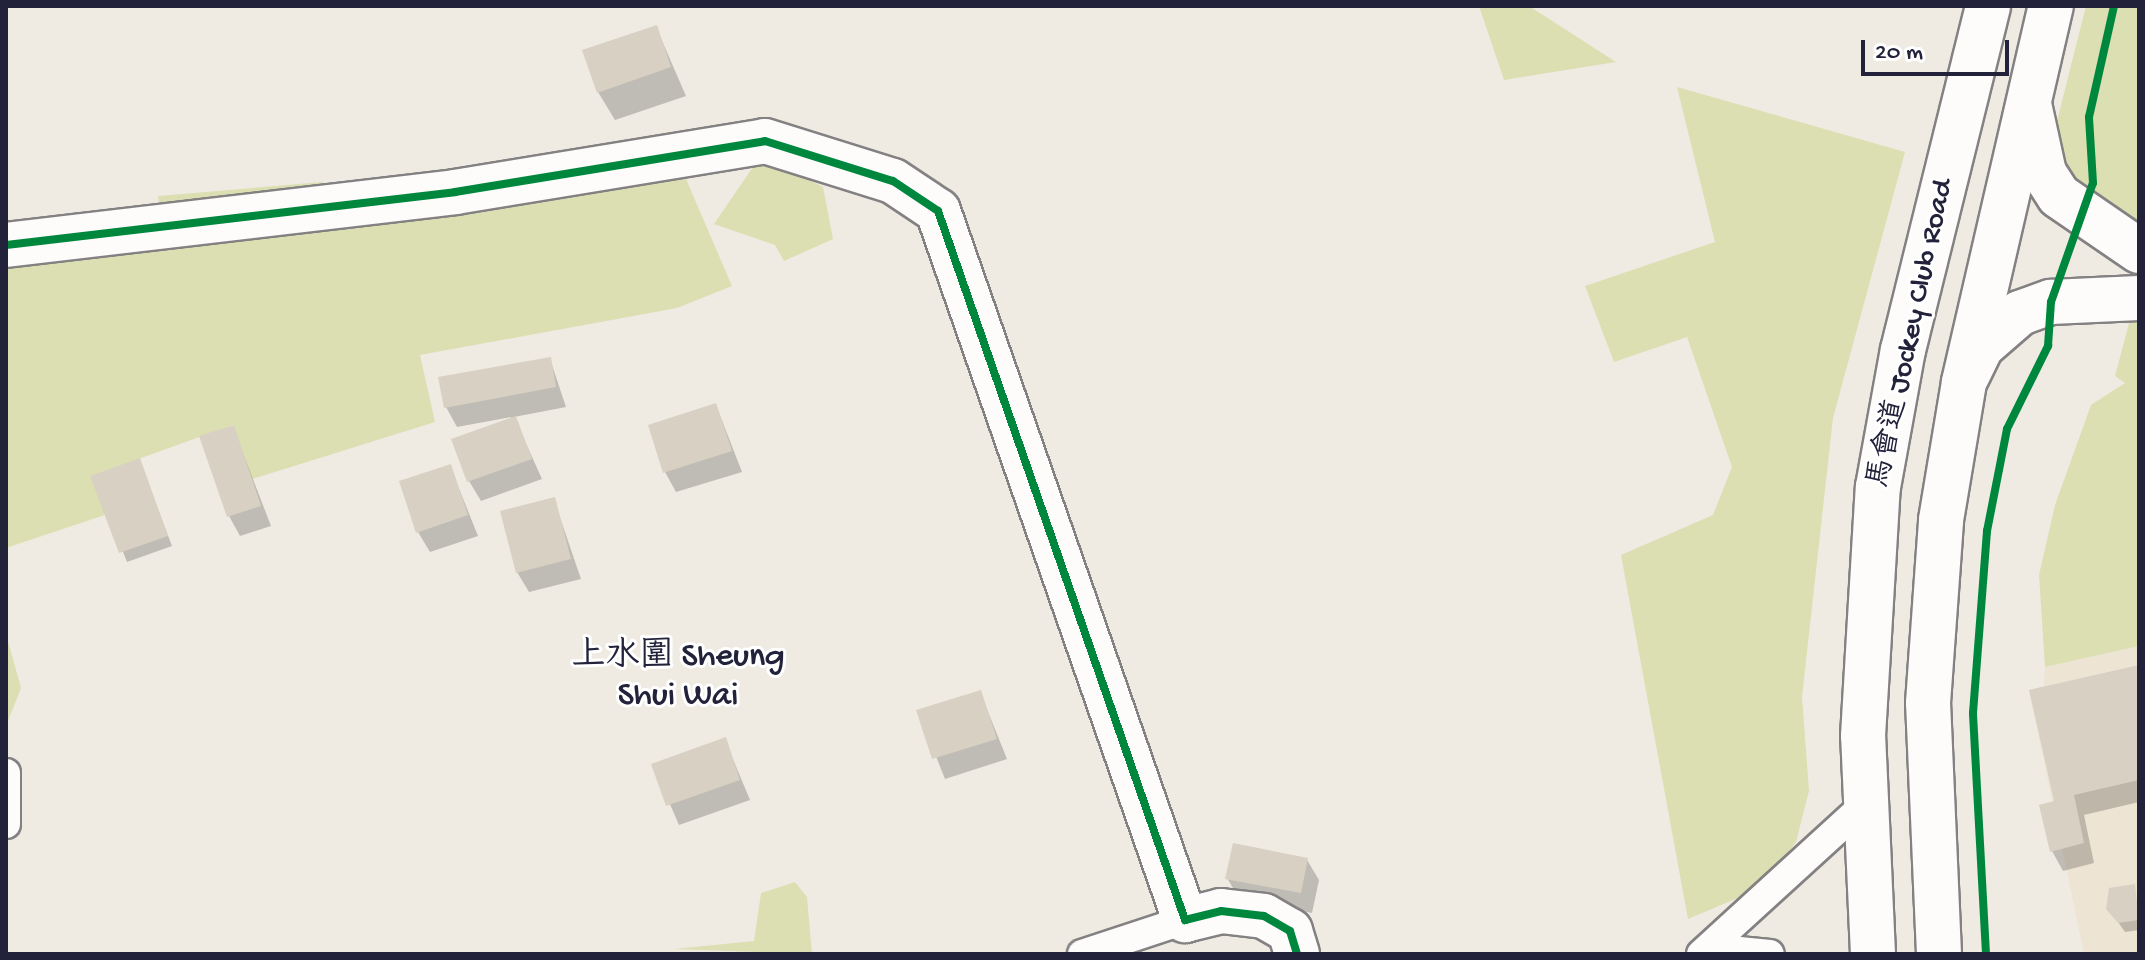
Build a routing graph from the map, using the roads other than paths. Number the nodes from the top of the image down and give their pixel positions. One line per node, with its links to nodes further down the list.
1 (1988, 6): 9 (street, 馬會道 Jockey Club Road)
2 (2051, 6): 3 (street, 馬會道 Jockey Club Road)
3 (2029, 104): 5 (street); 7 (street, 馬會道 Jockey Club Road)
4 (6, 245): 11 (street)
5 (2139, 251)
6 (2139, 298): 7 (street)
7 (1964, 382): 17 (street, 馬會道 Jockey Club Road)
8 (6, 773): 10 (lane)
9 (1863, 806): 12 (lane); 16 (street, 馬會道 Jockey Club Road)
10 (6, 824)
11 (1185, 920): 13 (lane); 14 (street)
12 (1705, 951): 15 (lane)
13 (1082, 954)
14 (1297, 954)
15 (1770, 954)
16 (1873, 954)
17 (1939, 954)

